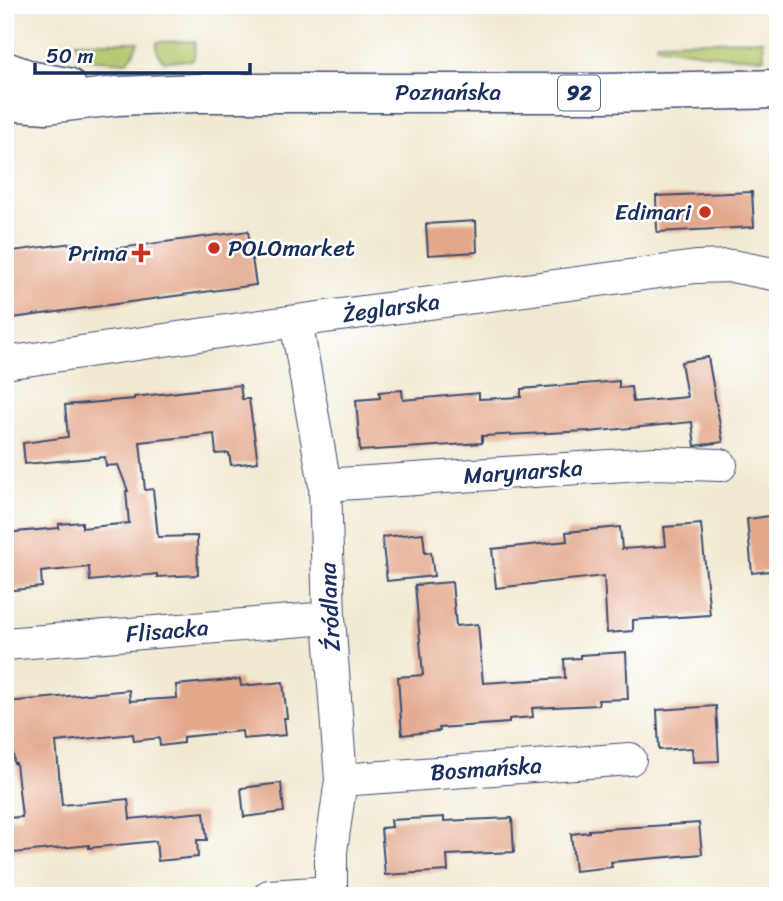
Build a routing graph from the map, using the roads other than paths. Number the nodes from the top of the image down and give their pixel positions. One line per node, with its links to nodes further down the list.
1 (5, 71): 3 (main road, Poznańska / 92)
2 (778, 89): 3 (main road, Poznańska / 92)
3 (117, 96): 4 (main road, Poznańska / 92); 5 (main road)
4 (5, 100)
5 (5, 119)
6 (778, 275): 7 (street, Żeglarska)
7 (296, 321): 8 (street, Żeglarska); 10 (street, Źródlana)
8 (5, 363)
9 (721, 465): 10 (street, Marynarska)
10 (326, 485): 11 (street, Źródlana)
11 (329, 618): 12 (street, Flisacka); 14 (street, Źródlana)
12 (5, 645)
13 (630, 759): 14 (street, Bosmańska)
14 (341, 780): 15 (street, Źródlana)
15 (330, 894): 16 (street)
16 (269, 896)

